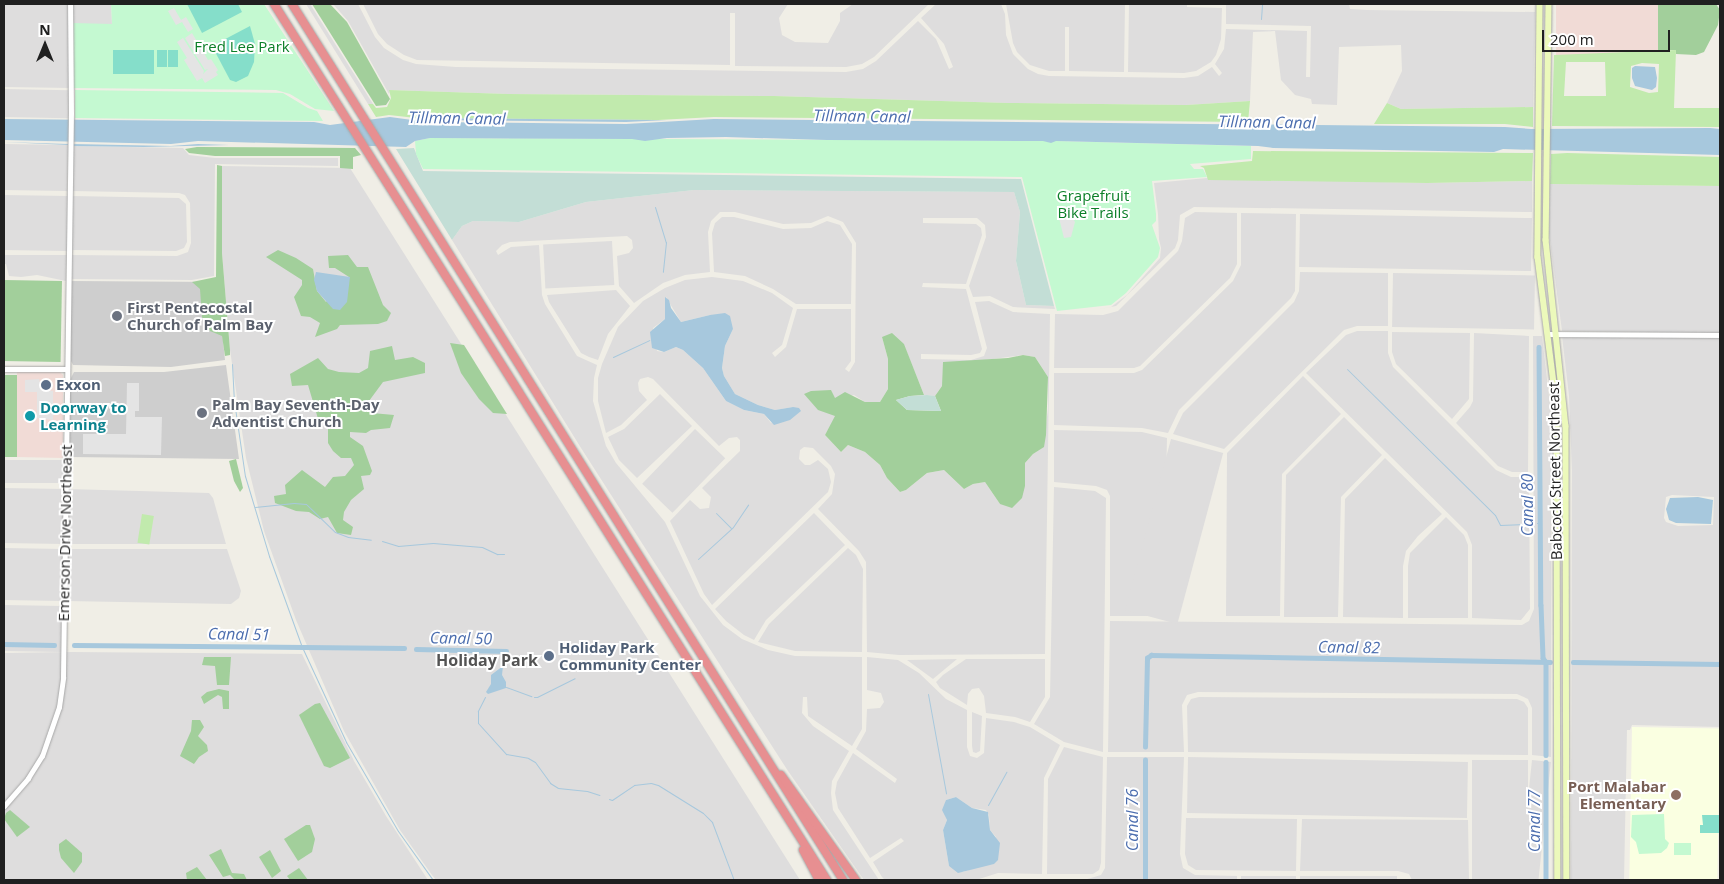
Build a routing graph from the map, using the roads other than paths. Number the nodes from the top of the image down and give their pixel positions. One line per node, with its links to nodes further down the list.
1 (70, 4): 12 (street, Emerson Drive Northeast)
2 (274, 4): 15 (highway)
3 (292, 4): 13 (highway)
4 (1540, 4): 6 (main road, Babcock Street Northeast)
5 (1549, 4): 7 (main road, Babcock Street Northeast)
6 (1538, 95): 7 (main road); 8 (main road, Babcock Street Northeast)
7 (1548, 96): 9 (main road, Babcock Street Northeast)
8 (1548, 334): 9 (street); 20 (main road, Babcock Street Northeast)
9 (1556, 334): 10 (street); 21 (main road, Babcock Street Northeast)
10 (1720, 336)
11 (4, 369): 12 (street)
12 (68, 370): 14 (street, Emerson Drive Northeast)
13 (768, 760): 18 (highway); 19 (highway)
14 (4, 806)
15 (795, 832): 16 (highway); 17 (highway)
16 (819, 880)
17 (827, 880)
18 (843, 880)
19 (856, 880)
20 (1558, 880)
21 (1567, 880)

